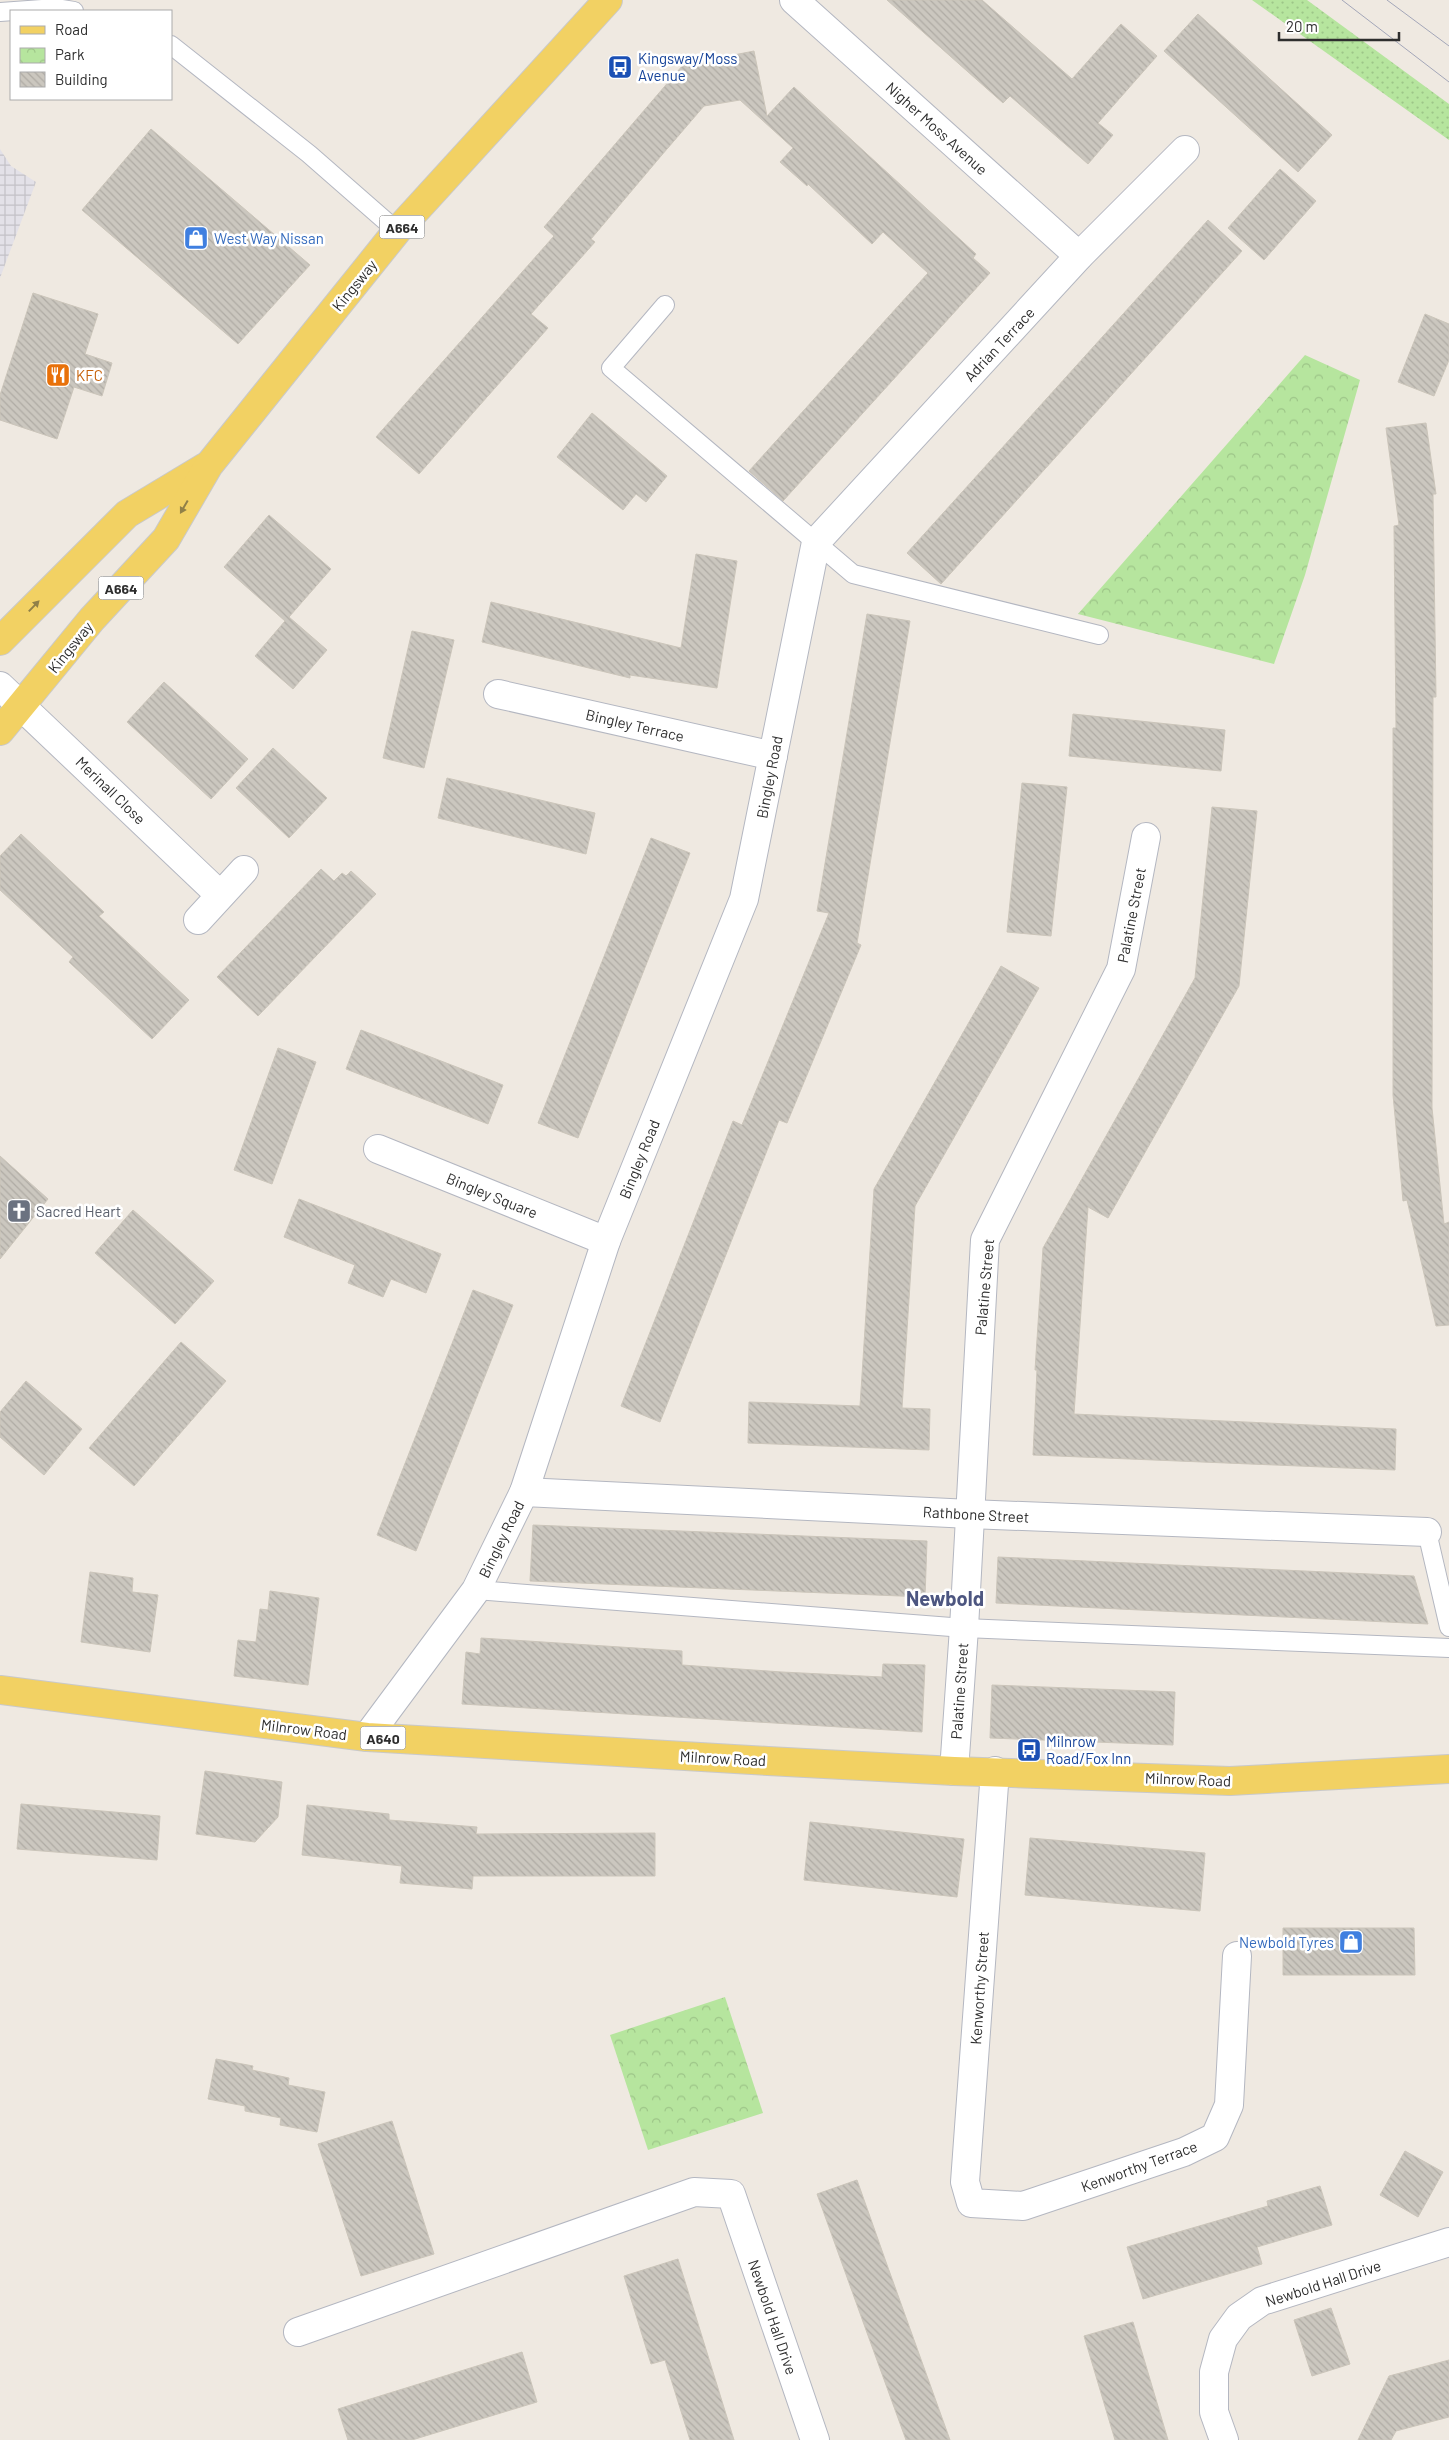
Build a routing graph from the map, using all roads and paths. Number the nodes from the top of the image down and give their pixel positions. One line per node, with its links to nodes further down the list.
1 (608, 0): 7 (main road, Kingsway / A664)
2 (794, 0): 8 (street, Nigher Moss Avenue)
3 (28, 10): 4 (lane)
4 (68, 10)
5 (172, 46): 7 (lane)
6 (1185, 150): 8 (street, Adrian Terrace)
7 (397, 231): 10 (main road, Kingsway / A664)
8 (1079, 256): 11 (street, Adrian Terrace)
9 (665, 305): 11 (lane)
10 (209, 465): 13 (main road, Kingsway / A664, one-way to 10); 16 (main road, Kingsway / A664, one-way to 16)
11 (816, 542): 12 (lane); 18 (street, Bingley Road)
12 (1098, 636)
13 (0, 641)
14 (0, 686): 16 (street, Merinall Close)
15 (498, 694): 18 (street, Bingley Terrace)
16 (22, 705): 17 (main road, Kingsway / A664); 21 (street, Merinall Close)
17 (0, 731)
18 (773, 756): 24 (street, Bingley Road)
19 (1146, 837): 26 (street, Palatine Street)
20 (244, 870): 21 (street)
21 (220, 895): 22 (street)
22 (198, 920)
23 (378, 1149): 24 (street, Bingley Square)
24 (606, 1241): 25 (street, Bingley Road)
25 (524, 1492): 26 (street, Rathbone Street); 28 (street, Bingley Road)
26 (970, 1514): 27 (street, Rathbone Street); 30 (street, Palatine Street)
27 (1427, 1532): 29 (lane)
28 (476, 1590): 30 (lane); 33 (street, Bingley Road)
29 (1449, 1627)
30 (964, 1628): 31 (lane); 35 (street, Palatine Street)
31 (1449, 1648)
32 (0, 1690): 33 (main road, Milnrow Road / A640)
33 (367, 1738): 35 (main road, Milnrow Road / A640)
34 (1449, 1769): 36 (main road, Milnrow Road / A640)
35 (954, 1771): 36 (main road, Milnrow Road / A640)
36 (995, 1771): 38 (street, Kenworthy Street)
37 (1237, 1956): 38 (street, Kenworthy Terrace)
38 (971, 2204)
39 (1449, 2242): 42 (street, Newbold Hall Drive)
40 (298, 2332): 41 (street, Newbold Hall Drive)
41 (815, 2440)
42 (1224, 2440)

